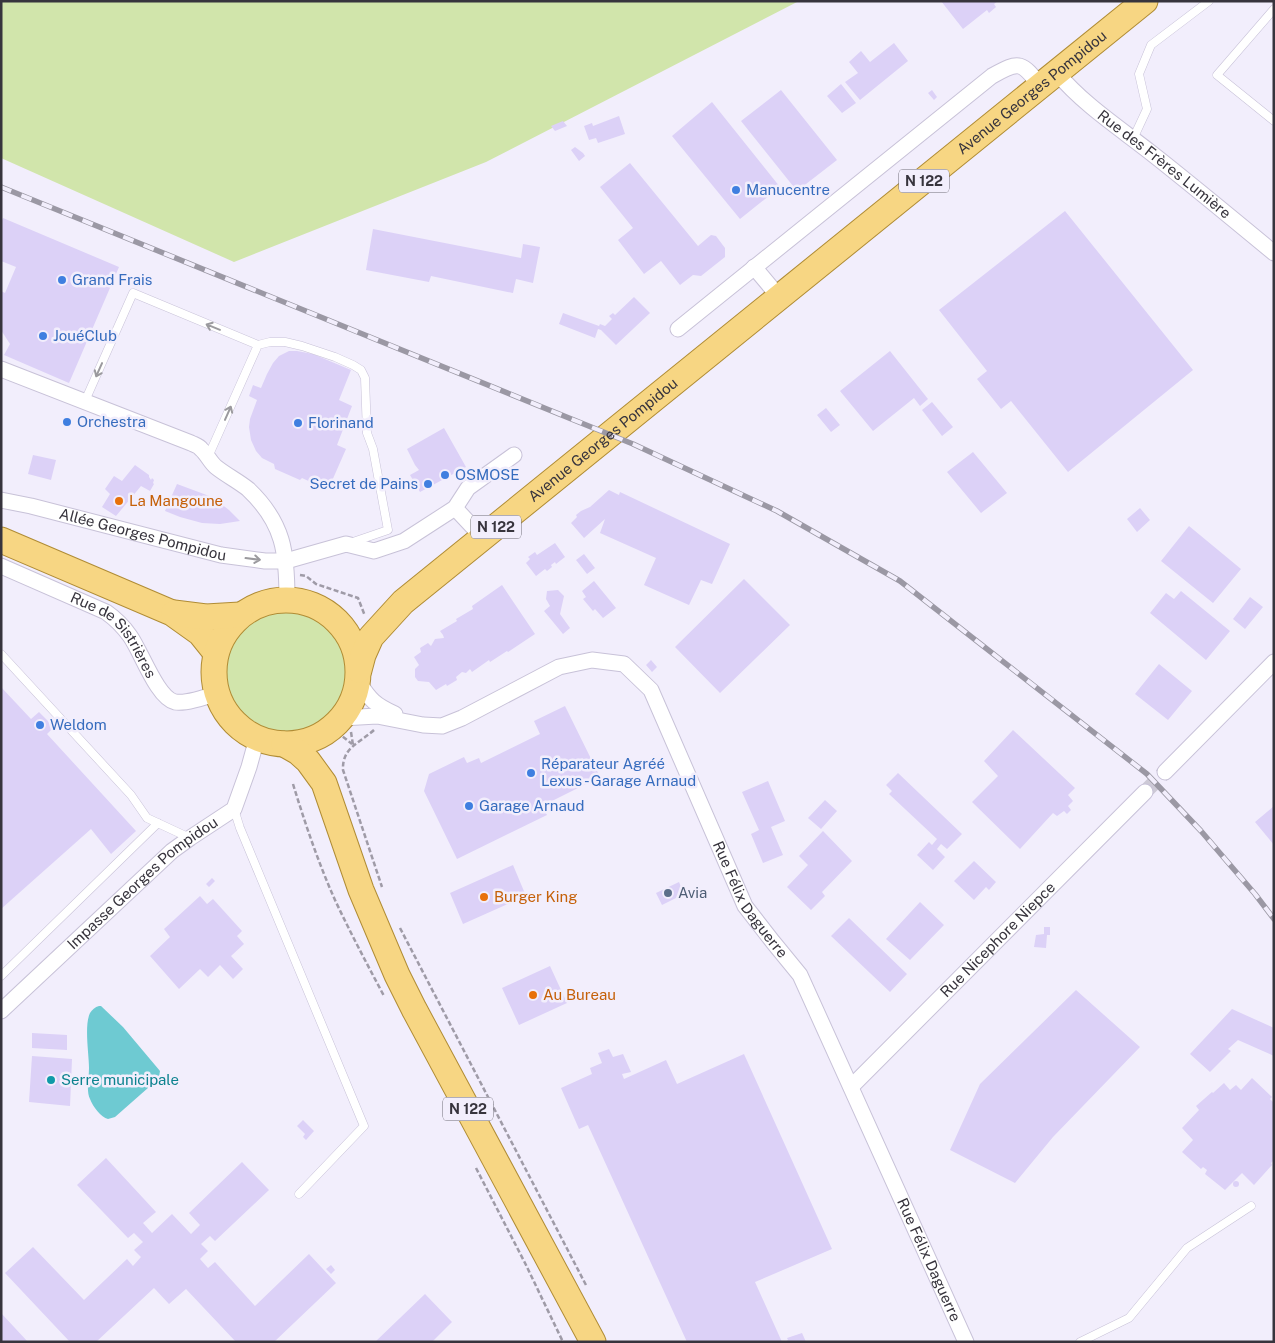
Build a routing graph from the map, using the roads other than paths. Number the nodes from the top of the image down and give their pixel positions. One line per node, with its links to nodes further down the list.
1 (1145, 1): 4 (main road, Avenue Georges Pompidou / N 122)
2 (1208, 1): 6 (lane)
3 (1274, 9): 5 (lane)
4 (1049, 80): 6 (street, Rue des Frères Lumière); 8 (street, Rue des Frères Lumière); 9 (main road, Avenue Georges Pompidou / N 122)
5 (1274, 121)
6 (1133, 139): 7 (street, Rue des Frères Lumière)
7 (1274, 253)
8 (754, 268): 9 (street); 10 (street)
9 (780, 298): 18 (main road, Avenue Georges Pompidou / N 122)
10 (678, 328)
11 (258, 345): 13 (lane, one-way to 13); 15 (lane, one-way to 11); 20 (lane)
12 (1, 369): 13 (street)
13 (85, 402): 15 (street)
14 (514, 455): 17 (street)
15 (208, 458): 22 (street)
16 (1, 500): 22 (street, Allée Georges Pompidou, one-way to 22)
17 (455, 508): 18 (street); 20 (street)
18 (483, 538): 24 (main road, Avenue Georges Pompidou / N 122)
19 (1, 540): 25 (main road)
20 (346, 544): 22 (street, Allée Georges Pompidou)
21 (1, 566): 32 (street, Rue de Sistrières)
22 (286, 566): 23 (street)
23 (287, 599): 26 (main road); 27 (main road)
24 (403, 602): 27 (main road, Avenue Georges Pompidou); 31 (main road, Avenue Georges Pompidou / N 122)
25 (172, 612): 26 (main road); 28 (main road)
26 (240, 615): 28 (main road)
27 (338, 620): 31 (main road)
28 (216, 653): 32 (main road)
29 (1, 654): 41 (lane)
30 (1274, 662): 37 (street)
31 (359, 676): 33 (main road); 34 (street, Rue Félix Daguerre)
32 (217, 694): 35 (main road)
33 (337, 723): 34 (street, Rue Félix Daguerre); 36 (main road); 38 (main road, N 122)
34 (414, 723): 45 (street, Rue Félix Daguerre)
35 (257, 738): 36 (main road); 40 (street, Impasse Georges Pompidou)
36 (284, 744): 38 (main road, N 122)
37 (1166, 772)
38 (324, 783): 48 (main road, N 122)
39 (1145, 792): 45 (street, Rue Nicephore Niepce)
40 (234, 809): 42 (street, Impasse Georges Pompidou); 46 (lane)
41 (158, 823): 42 (lane); 43 (lane)
42 (190, 838): 44 (street, Impasse Georges Pompidou)
43 (1, 976)
44 (1, 1011)
45 (851, 1087): 49 (street, Rue Félix Daguerre)
46 (299, 1194)
47 (1251, 1206): 50 (lane)
48 (593, 1342)
49 (966, 1342)
50 (1080, 1342)

